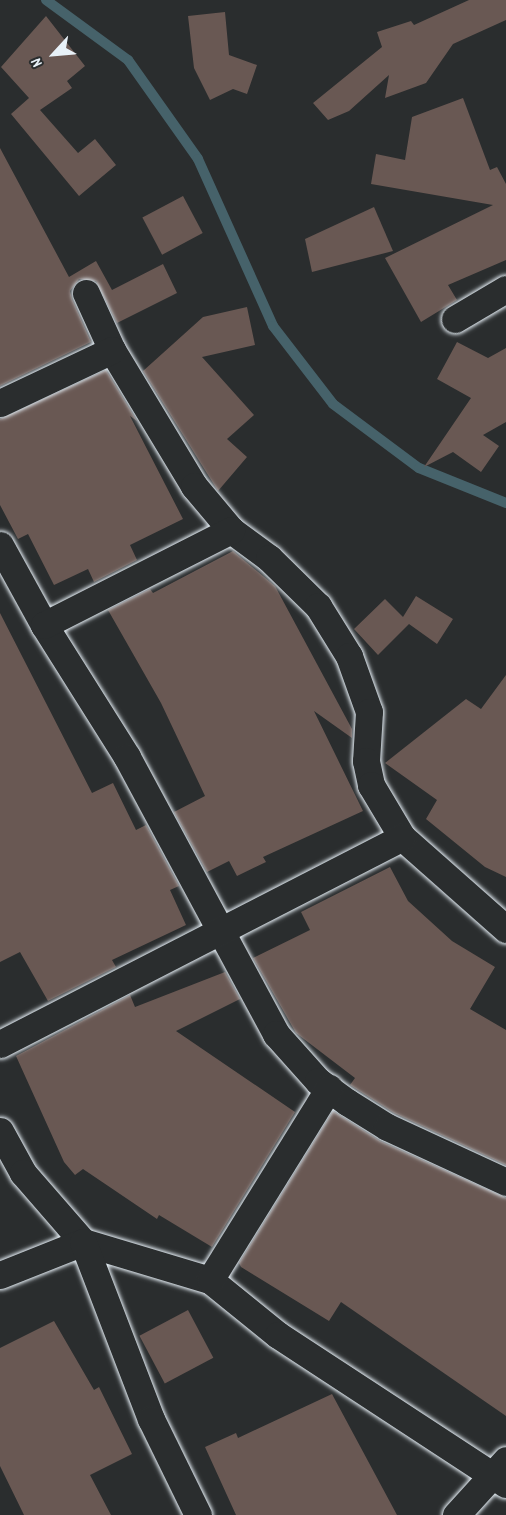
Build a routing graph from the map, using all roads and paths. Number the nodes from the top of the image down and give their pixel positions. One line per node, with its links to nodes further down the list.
1 (506, 289): 3 (street)
2 (86, 293): 4 (street)
3 (455, 318)
4 (112, 350): 5 (street); 6 (street)
5 (0, 403)
6 (231, 530): 8 (street); 9 (street)
7 (0, 544): 8 (street)
8 (44, 625): 11 (street)
9 (402, 837): 10 (street); 11 (street)
10 (506, 929)
11 (223, 932): 12 (street); 13 (street)
12 (0, 1044)
13 (329, 1088): 15 (street); 18 (street)
14 (0, 1131): 16 (street)
15 (506, 1182)
16 (83, 1242): 17 (street); 18 (street); 20 (street)
17 (0, 1275)
18 (210, 1281): 19 (street)
19 (502, 1474): 21 (street)
20 (198, 1515)
21 (456, 1515)

